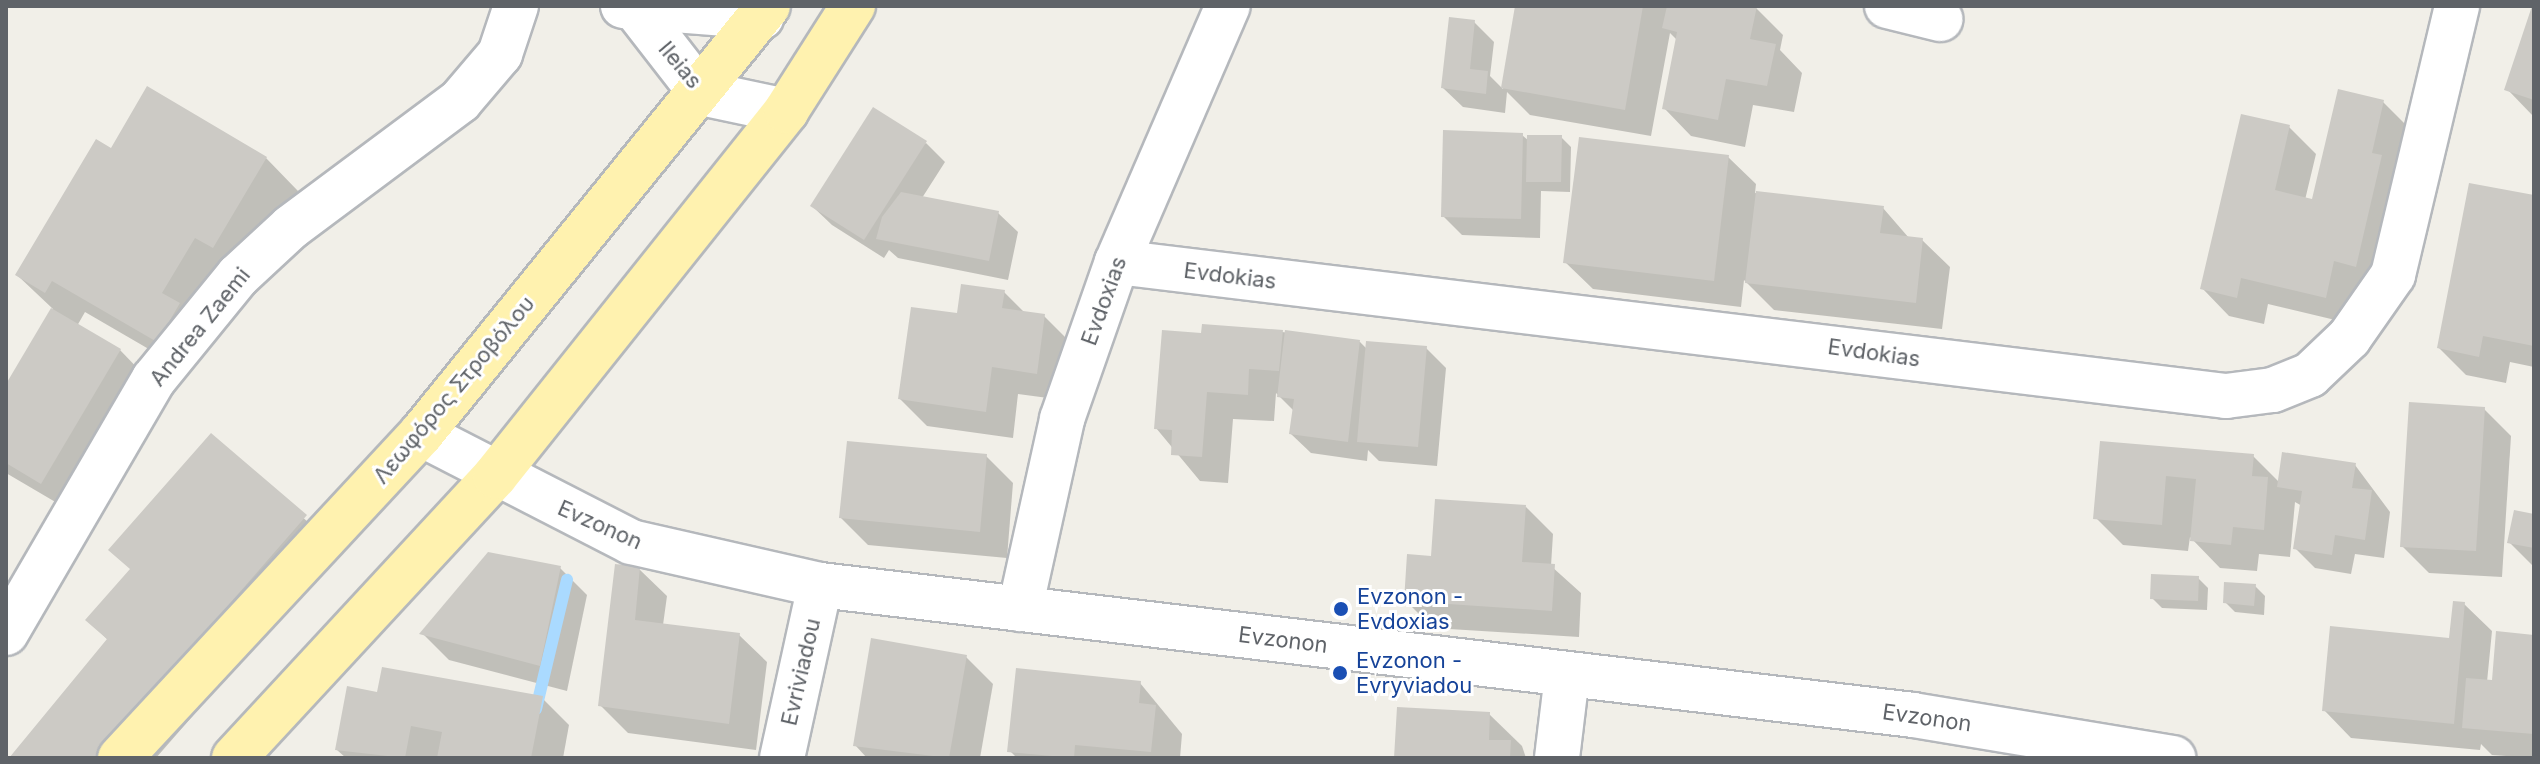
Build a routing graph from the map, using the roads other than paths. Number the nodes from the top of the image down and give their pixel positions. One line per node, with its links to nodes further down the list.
1 (516, 6): 16 (street, Andrea Zaemi)
2 (853, 6): 10 (main road)
3 (1228, 6): 11 (street, Evdoxias)
4 (1887, 6): 8 (street)
5 (2457, 6): 11 (street, Evdokias)
6 (629, 7): 7 (street, Ileias); 9 (street, Ileias)
7 (765, 11): 9 (main road, Λεωφόρος Στροβόλου)
8 (1940, 19)
9 (701, 93): 10 (street, Ileias); 12 (main road, Λεωφόρος Στροβόλου)
10 (786, 111): 13 (main road)
11 (1117, 262): 15 (street, Evdoxias)
12 (421, 434): 13 (street, Evzonon); 19 (main road, Λεωφόρος Στροβόλου)
13 (495, 476): 14 (street, Evzonon); 20 (main road)
14 (820, 585): 15 (street, Evzonon); 21 (street, Evriviadou)
15 (1020, 609): 17 (street, Evzonon)
16 (6, 630)
17 (1567, 675): 18 (street, Evzonon); 22 (street)
18 (2153, 756)
19 (120, 758)
20 (234, 758)
21 (782, 758)
22 (1557, 758)

